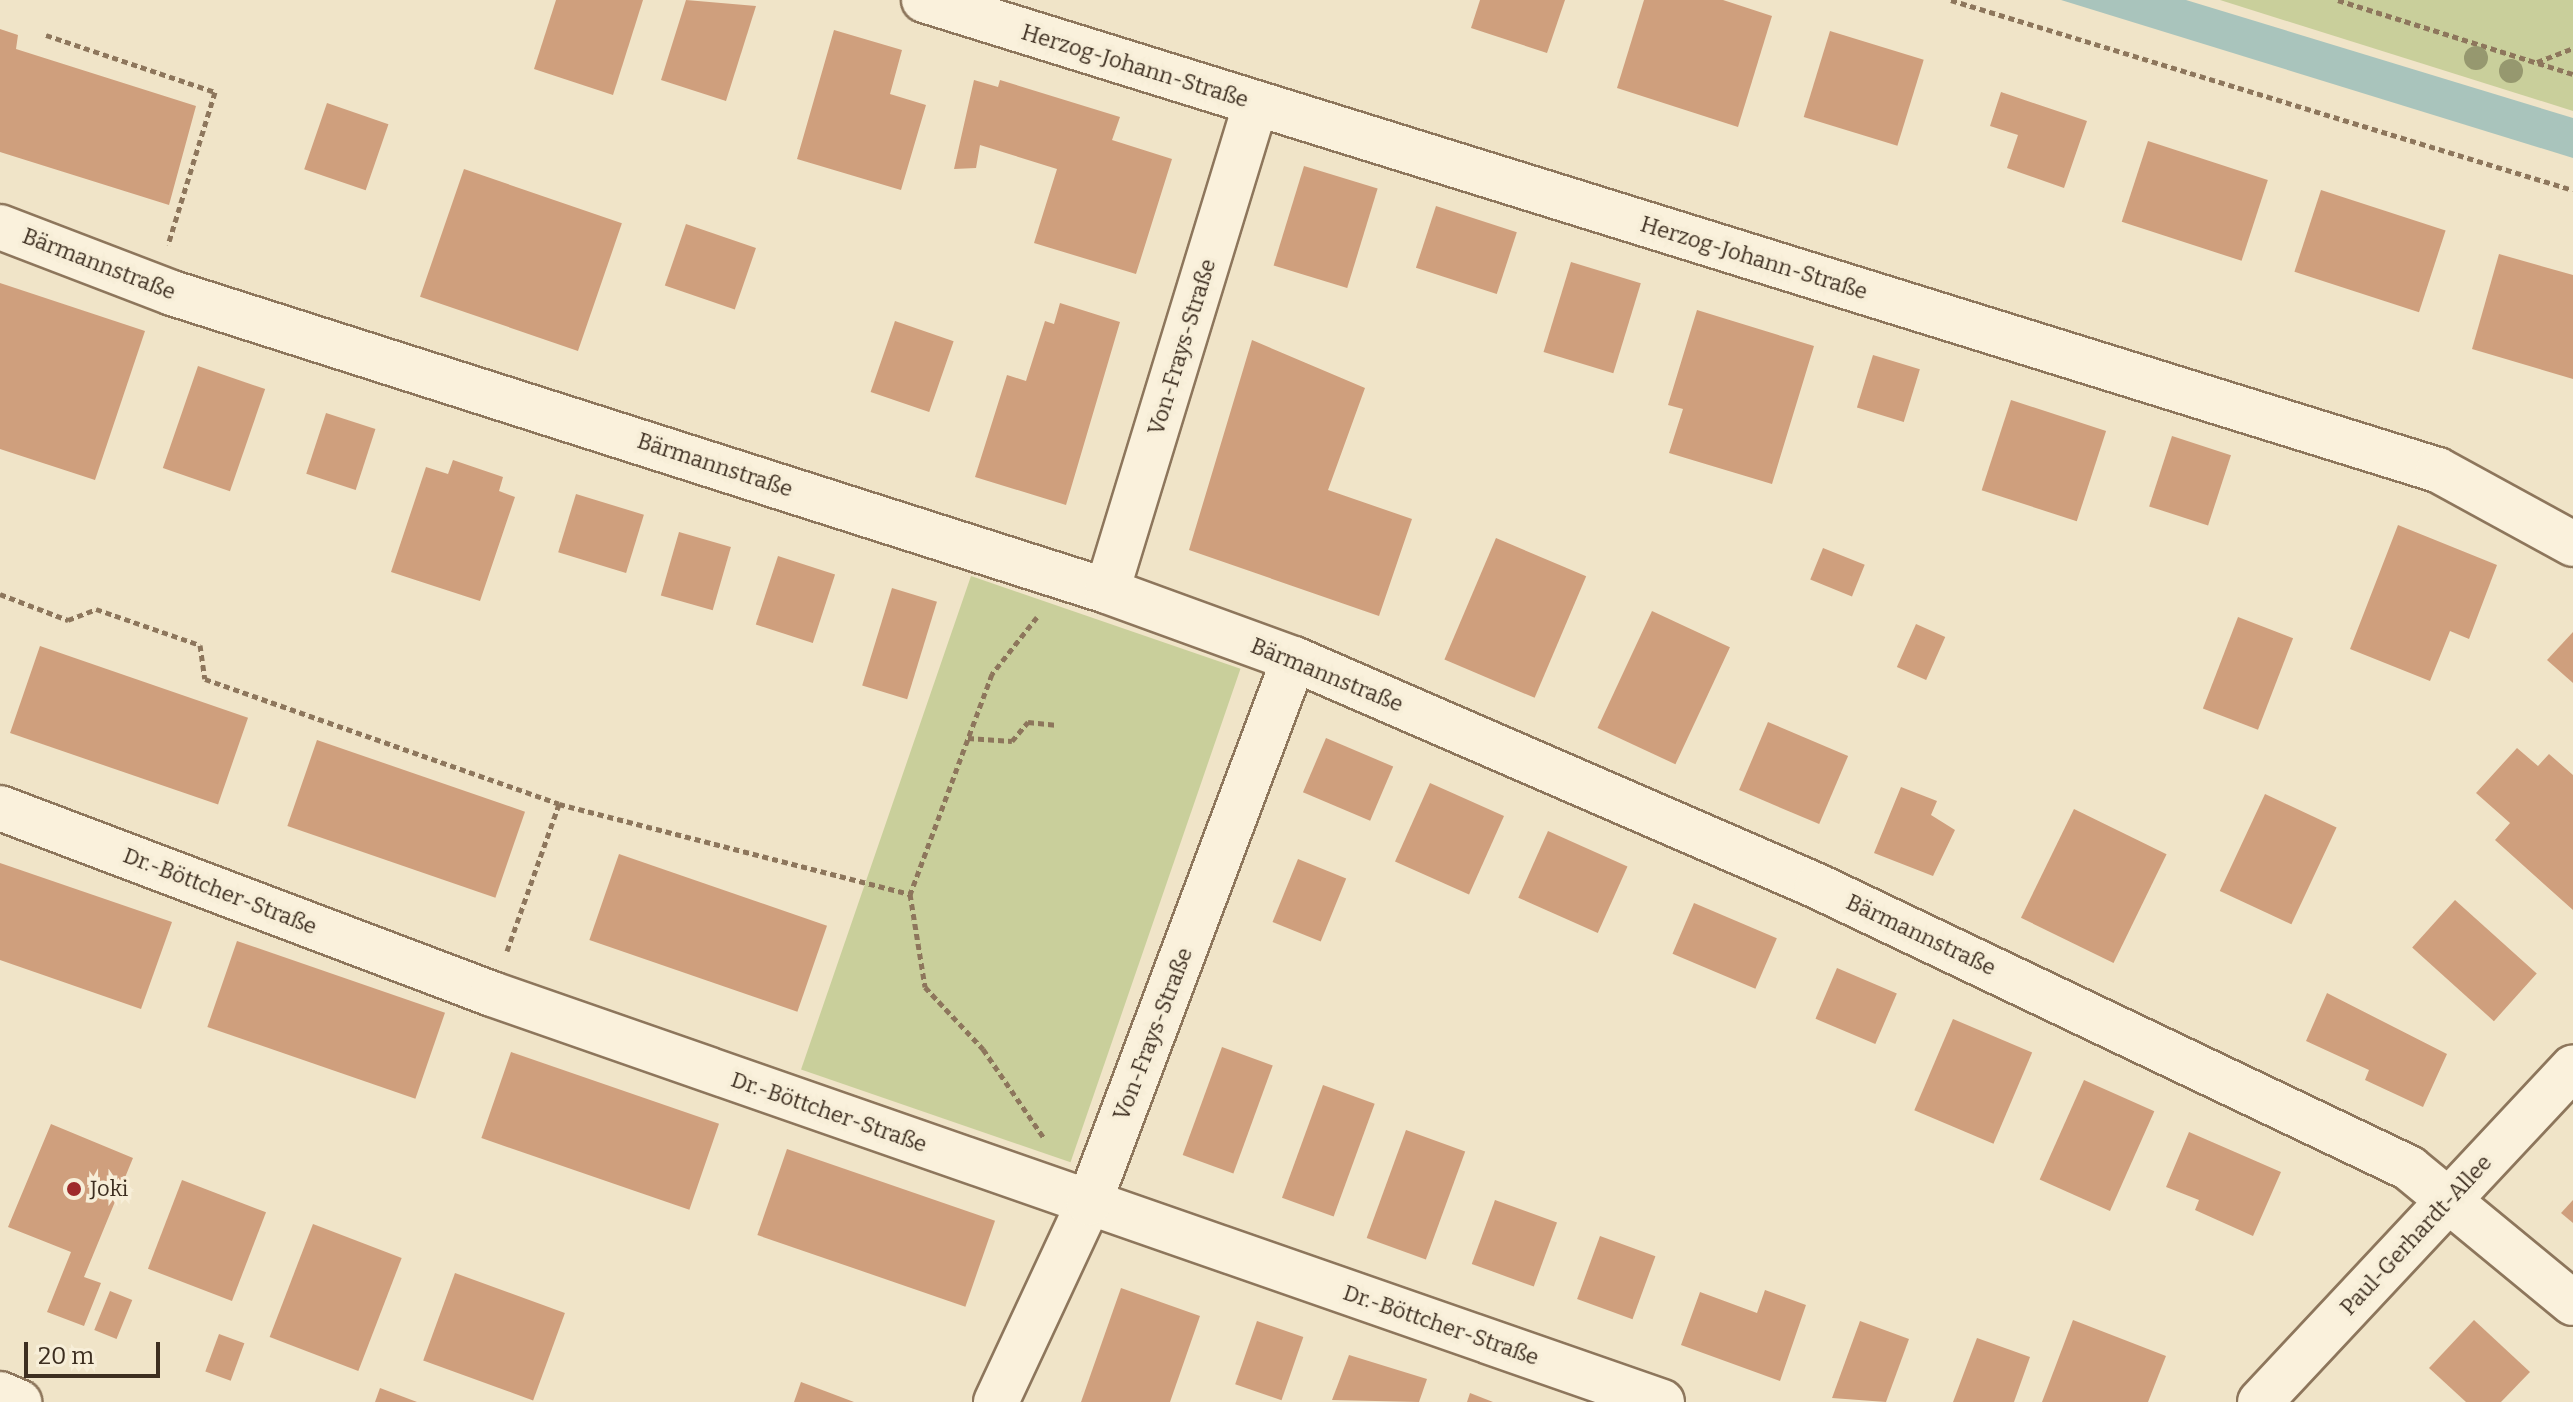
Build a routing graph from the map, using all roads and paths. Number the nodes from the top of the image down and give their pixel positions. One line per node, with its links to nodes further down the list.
1 (924, 0): 8 (street, Herzog-Johann-Straße)
2 (1951, 0): 9 (path)
3 (2338, 0): 6 (path)
4 (46, 35): 11 (path)
5 (2573, 48): 6 (path)
6 (2536, 62): 7 (path)
7 (2573, 74)
8 (1256, 103): 12 (street, Herzog-Johann-Straße); 14 (street, Von-Frays-Straße)
9 (2573, 190)
10 (0, 227): 11 (street, Bärmannstraße)
11 (155, 286): 13 (street, Bärmannstraße)
12 (2573, 544)
13 (1067, 578): 14 (street, Bärmannstraße); 18 (path)
14 (1107, 591): 16 (street, Bärmannstraße)
15 (0, 594): 19 (path)
16 (1294, 659): 24 (street, Bärmannstraße); 25 (street, Von-Frays-Straße)
17 (1055, 725): 18 (path)
18 (968, 738): 21 (path)
19 (559, 804): 21 (path); 22 (path)
20 (0, 808): 22 (street, Dr.-Böttcher-Straße)
21 (910, 894): 25 (path)
22 (492, 994): 25 (street, Dr.-Böttcher-Straße)
23 (2573, 1068): 24 (street, Paul-Gerhardt-Allee)
24 (2446, 1200): 26 (street, Bärmannstraße); 31 (street, Paul-Gerhardt-Allee)
25 (1089, 1203): 29 (street, Von-Frays-Straße); 30 (street, Dr.-Böttcher-Straße)
26 (2573, 1303)
27 (0, 1394): 28 (street)
28 (19, 1402)
29 (996, 1402)
30 (1662, 1402)
31 (2260, 1402)

